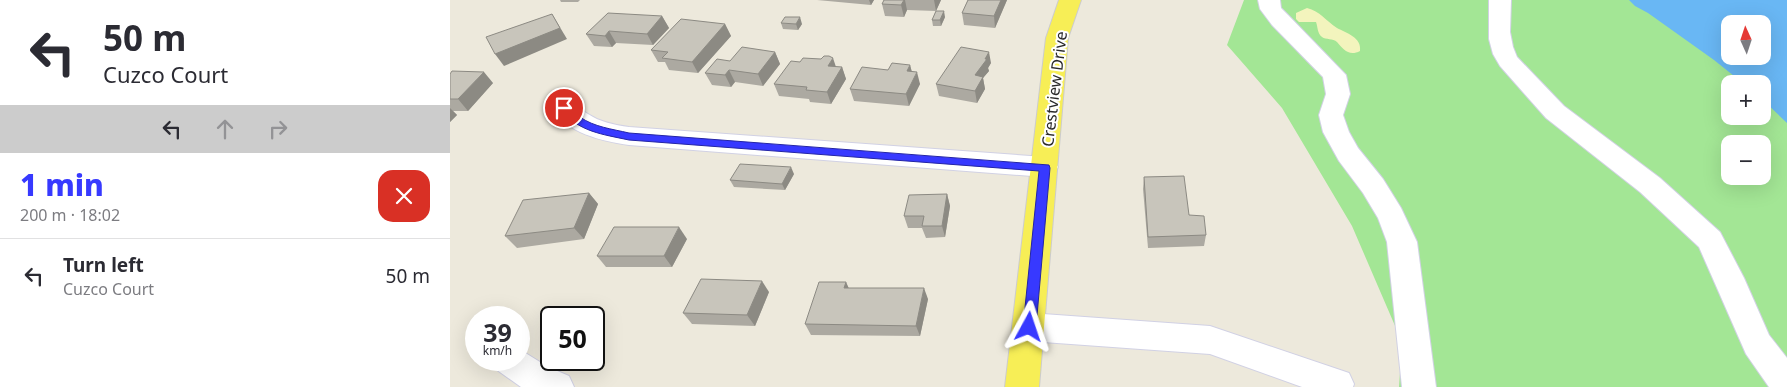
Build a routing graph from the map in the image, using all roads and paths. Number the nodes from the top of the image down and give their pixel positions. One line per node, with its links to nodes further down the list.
1 (1070, 0): 5 (main road, Crestview Drive)
2 (1270, 0): 12 (street)
3 (1500, 0): 8 (street)
4 (564, 108): 5 (street)
5 (1045, 168): 6 (main road, Crestview Drive)
6 (1029, 327): 10 (main road, Crestview Drive); 11 (street)
7 (526, 371): 9 (street)
8 (1787, 384)
9 (557, 387)
10 (1022, 387)
11 (1336, 387)
12 (1419, 387)

